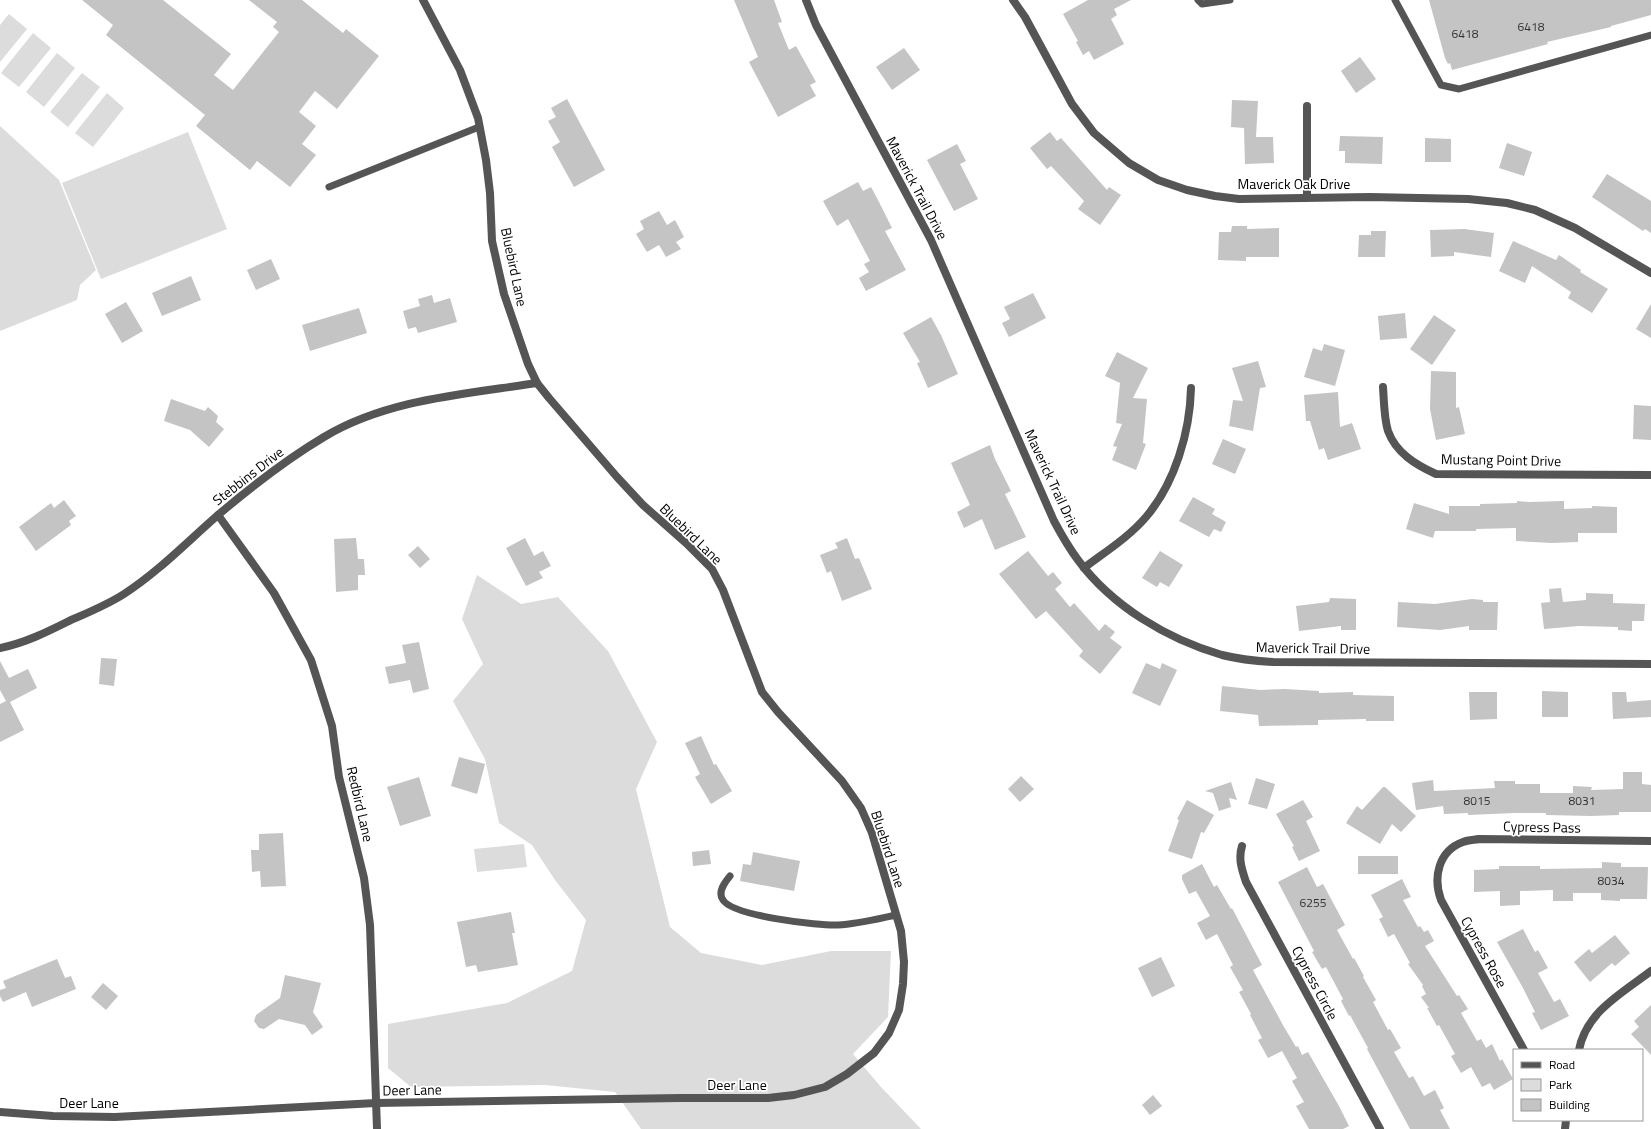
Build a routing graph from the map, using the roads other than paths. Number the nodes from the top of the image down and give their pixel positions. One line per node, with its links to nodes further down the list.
1 (423, 0): 9 (street, Bluebird Lane)
2 (806, 0): 18 (street, Maverick Trail Drive)
3 (1013, 0): 11 (street, Maverick Oak Drive)
4 (1198, 0): 5 (lane)
5 (1230, 0)
6 (1395, 0): 7 (lane)
7 (1651, 35)
8 (1307, 106): 11 (street)
9 (479, 127): 10 (lane); 13 (street, Bluebird Lane)
10 (329, 187)
11 (1307, 197): 12 (street, Maverick Oak Drive)
12 (1651, 273)
13 (537, 383): 17 (street, Stebbins Drive); 25 (street, Bluebird Lane)
14 (1383, 387): 16 (street, Mustang Point Drive)
15 (1191, 388): 18 (street)
16 (1651, 475)
17 (218, 515): 19 (street, Stebbins Drive); 30 (street, Redbird Lane)
18 (1084, 568): 20 (street, Maverick Trail Drive)
19 (0, 648)
20 (1651, 664)
21 (1651, 841): 23 (street, Cypress Pass)
22 (1242, 846): 33 (street, Cypress Circle)
23 (1441, 862): 27 (street, Cypress Rose)
24 (730, 876): 25 (lane)
25 (896, 915): 29 (street, Bluebird Lane)
26 (1651, 971): 28 (street)
27 (1523, 1049)
28 (1579, 1049)
29 (825, 1087): 30 (street, Deer Lane)
30 (376, 1103): 31 (street, Deer Lane); 32 (street, Redbird Lane)
31 (0, 1112)
32 (377, 1129)
33 (1380, 1129)

